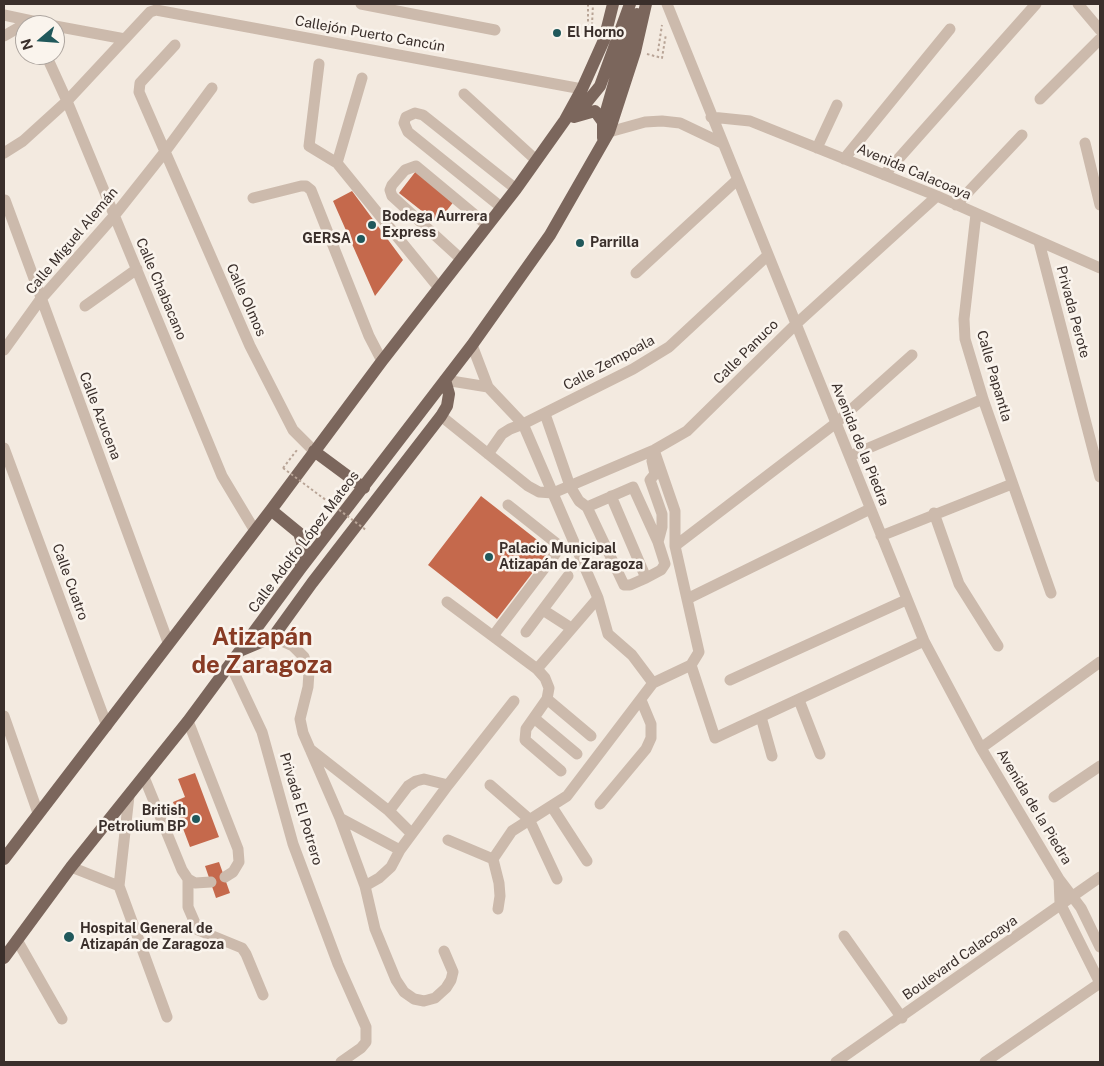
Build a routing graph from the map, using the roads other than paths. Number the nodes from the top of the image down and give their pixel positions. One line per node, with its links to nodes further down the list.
1 (363, 4): 11 (street)
2 (613, 4): 20 (main road)
3 (630, 4): 26 (main road)
4 (641, 4): 27 (main road)
5 (646, 4): 27 (main road)
6 (667, 4): 25 (street, Avenida de la Piedra)
7 (1036, 4): 37 (street)
8 (1078, 4): 12 (street)
9 (65, 28): 14 (street)
10 (950, 29): 34 (street)
11 (494, 30)
12 (1100, 30)
13 (1100, 38): 22 (street)
14 (125, 39): 20 (street, Callejón Puerto Cancún); 23 (street)
15 (175, 45): 33 (street, Calle Olmos)
16 (319, 64): 36 (street)
17 (51, 65): 23 (street, Calle Chabacano)
18 (362, 78): 36 (street)
19 (212, 88): 33 (street, Calle Miguel Alemán)
20 (582, 88): 26 (main road)
21 (464, 94): 35 (street)
22 (1040, 99)
23 (67, 101): 32 (street); 47 (street, Calle Chabacano)
24 (837, 105): 31 (street)
25 (711, 117): 29 (street, Avenida de la Piedra); 31 (street, Avenida Calacoaya)
26 (565, 120): 27 (main road); 35 (main road)
27 (606, 127): 29 (street); 59 (main road, Calle Adolfo López Mateos)
28 (1022, 135): 43 (street)
29 (722, 143): 38 (street, Avenida de la Piedra)
30 (1085, 143): 44 (street)
31 (817, 148): 34 (street, Avenida Calacoaya)
32 (4, 153)
33 (164, 153): 47 (street, Calle Miguel Alemán); 71 (street, Calle Olmos)
34 (844, 159): 37 (street, Avenida Calacoaya)
35 (536, 160): 39 (main road)
36 (337, 163): 55 (street)
37 (884, 175): 40 (street, Avenida Calacoaya)
38 (737, 180): 50 (street, Avenida de la Piedra); 54 (street)
39 (516, 189): 45 (main road); 45 (street)
40 (937, 196): 43 (street, Avenida Calacoaya); 58 (street, Calle Panuco)
41 (254, 198): 62 (street)
42 (5, 200): 56 (street, Calle Azucena)
43 (956, 205): 46 (street, Avenida Calacoaya)
44 (1100, 205)
45 (501, 207): 48 (main road)
46 (976, 214): 49 (street, Avenida Calacoaya); 65 (street, Calle Papantla)
47 (114, 216): 53 (street, Calle Chabacano); 56 (street, Calle Miguel Alemán)
48 (487, 225): 51 (main road); 51 (street)
49 (1039, 242): 52 (street, Avenida Calacoaya); 75 (street, Privada Perote)
50 (768, 256): 58 (street, Avenida de la Piedra); 66 (street, Calle Zempoala)
51 (461, 259): 55 (main road)
52 (1100, 268)
53 (137, 269): 57 (street); 88 (street, Calle Chabacano)
54 (636, 274)
55 (439, 288): 62 (main road)
56 (40, 300): 60 (street, Calle Miguel Alemán); 108 (street, Calle Azucena)
57 (85, 306)
58 (796, 324): 68 (street, Avenida de la Piedra); 72 (street, Calle Panuco)
59 (472, 345): 63 (main road, Calle Adolfo López Mateos); 64 (street)
60 (4, 350)
61 (912, 355): 68 (street)
62 (382, 361): 71 (main road)
63 (445, 380): 64 (street); 67 (main road); 80 (main road, Calle Adolfo López Mateos)
64 (488, 387): 69 (street)
65 (983, 399): 74 (street); 77 (street, Calle Papantla)
66 (545, 414): 69 (street, Calle Zempoala); 78 (street)
67 (441, 416): 73 (street); 95 (main road)
68 (836, 423): 74 (street, Avenida de la Piedra); 91 (street)
69 (523, 424): 73 (street, Calle Zempoala); 81 (street)
70 (4, 448): 125 (street, Calle Cuatro)
71 (314, 451): 80 (main road); 86 (main road)
72 (652, 451): 76 (street); 78 (street, Calle Panuco); 91 (street)
73 (488, 454): 81 (street)
74 (850, 456): 85 (street, Avenida de la Piedra)
75 (1100, 477)
76 (650, 480): 79 (street); 90 (street)
77 (1012, 484): 87 (street); 96 (street, Calle Papantla)
78 (570, 486): 81 (street, Calle Panuco); 84 (street)
79 (633, 487): 82 (street); 90 (street)
80 (364, 488): 92 (main road, Calle Adolfo López Mateos)
81 (553, 493): 97 (street)
82 (611, 496): 84 (street); 94 (street)
83 (508, 506): 105 (street)
84 (587, 507): 94 (street)
85 (870, 509): 89 (street, Avenida de la Piedra); 98 (street)
86 (271, 510): 88 (main road); 92 (main road)
87 (934, 513): 89 (street); 109 (street)
88 (254, 531): 108 (main road)
89 (881, 536): 99 (street, Avenida de la Piedra)
90 (658, 542): 94 (street)
91 (675, 546): 98 (street)
92 (301, 568): 101 (main road, Calle Adolfo López Mateos)
93 (568, 576): 102 (street)
94 (646, 578)
95 (312, 583): 101 (main road); 106 (main road)
96 (1051, 593)
97 (598, 598): 103 (street); 116 (street)
98 (687, 599): 113 (street)
99 (906, 600): 107 (street, Avenida de la Piedra); 115 (street)
100 (447, 602): 105 (street)
101 (271, 608): 110 (main road, Calle Adolfo López Mateos)
102 (542, 610): 103 (street); 104 (street)
103 (571, 628): 114 (street)
104 (526, 632)
105 (493, 636): 114 (street)
106 (273, 638): 110 (main road); 127 (street)
107 (924, 641): 119 (street); 128 (street, Avenida de la Piedra)
108 (168, 642): 125 (main road)
109 (998, 646)
110 (241, 650): 112 (main road, Calle Adolfo López Mateos)
111 (1100, 662): 128 (street)
112 (230, 664): 124 (main road, Calle Adolfo López Mateos); 173 (street, Privada El Potrero)
113 (691, 665): 116 (street); 122 (street)
114 (537, 669): 117 (street)
115 (730, 680)
116 (653, 683): 118 (street)
117 (547, 699): 123 (street); 126 (street)
118 (641, 700): 139 (street); 140 (street)
119 (799, 700): 122 (street); 130 (street)
120 (514, 701): 135 (street)
121 (4, 716): 142 (street)
122 (761, 717): 131 (street)
123 (534, 718): 129 (street); 133 (street)
124 (188, 721): 134 (main road, Calle Adolfo López Mateos); 153 (street)
125 (107, 726): 142 (main road)
126 (591, 736)
127 (308, 748): 141 (street); 143 (street)
128 (981, 748): 156 (street, Avenida de la Piedra)
129 (577, 754)
130 (820, 754)
131 (772, 756)
132 (1100, 766): 138 (street)
133 (561, 772)
134 (144, 777): 137 (main road, Calle Adolfo López Mateos); 154 (street)
135 (448, 785): 141 (street); 145 (street)
136 (490, 785): 144 (street)
137 (129, 796): 151 (main road, Calle Adolfo López Mateos); 158 (street)
138 (1054, 797)
139 (600, 804)
140 (552, 807): 144 (street); 150 (street)
141 (389, 811): 145 (street)
142 (38, 813): 148 (main road)
143 (340, 818): 147 (street); 159 (street)
144 (529, 819): 149 (street); 155 (street)
145 (411, 833): 147 (street)
146 (448, 840): 149 (street)
147 (400, 850): 159 (street)
148 (4, 859)
149 (493, 859): 162 (street)
150 (587, 861)
151 (71, 867): 158 (street); 164 (main road, Calle Adolfo López Mateos)
152 (1100, 876): 160 (street, Boulevard Calacoaya)
153 (225, 878)
154 (188, 879): 157 (street); 169 (street)
155 (557, 879)
156 (1059, 879): 160 (street, Avenida de la Piedra); 161 (street, Avenida de la Piedra)
157 (211, 882)
158 (119, 886): 170 (street)
159 (365, 886): 166 (street)
160 (1072, 896): 161 (street, Boulevard Calacoaya); 165 (street, Avenida de la Piedra)
161 (1060, 904): 168 (street); 171 (street, Boulevard Calacoaya)
162 (498, 909)
163 (844, 936): 171 (street)
164 (17, 940): 167 (main road, Calle Adolfo López Mateos); 172 (street)
165 (1100, 946)
166 (444, 951)
167 (4, 958)
168 (1100, 983): 175 (street)
169 (262, 994)
170 (167, 1017)
171 (902, 1018): 174 (street, Boulevard Calacoaya)
172 (62, 1019)
173 (341, 1062)
174 (836, 1062)
175 (985, 1062)

